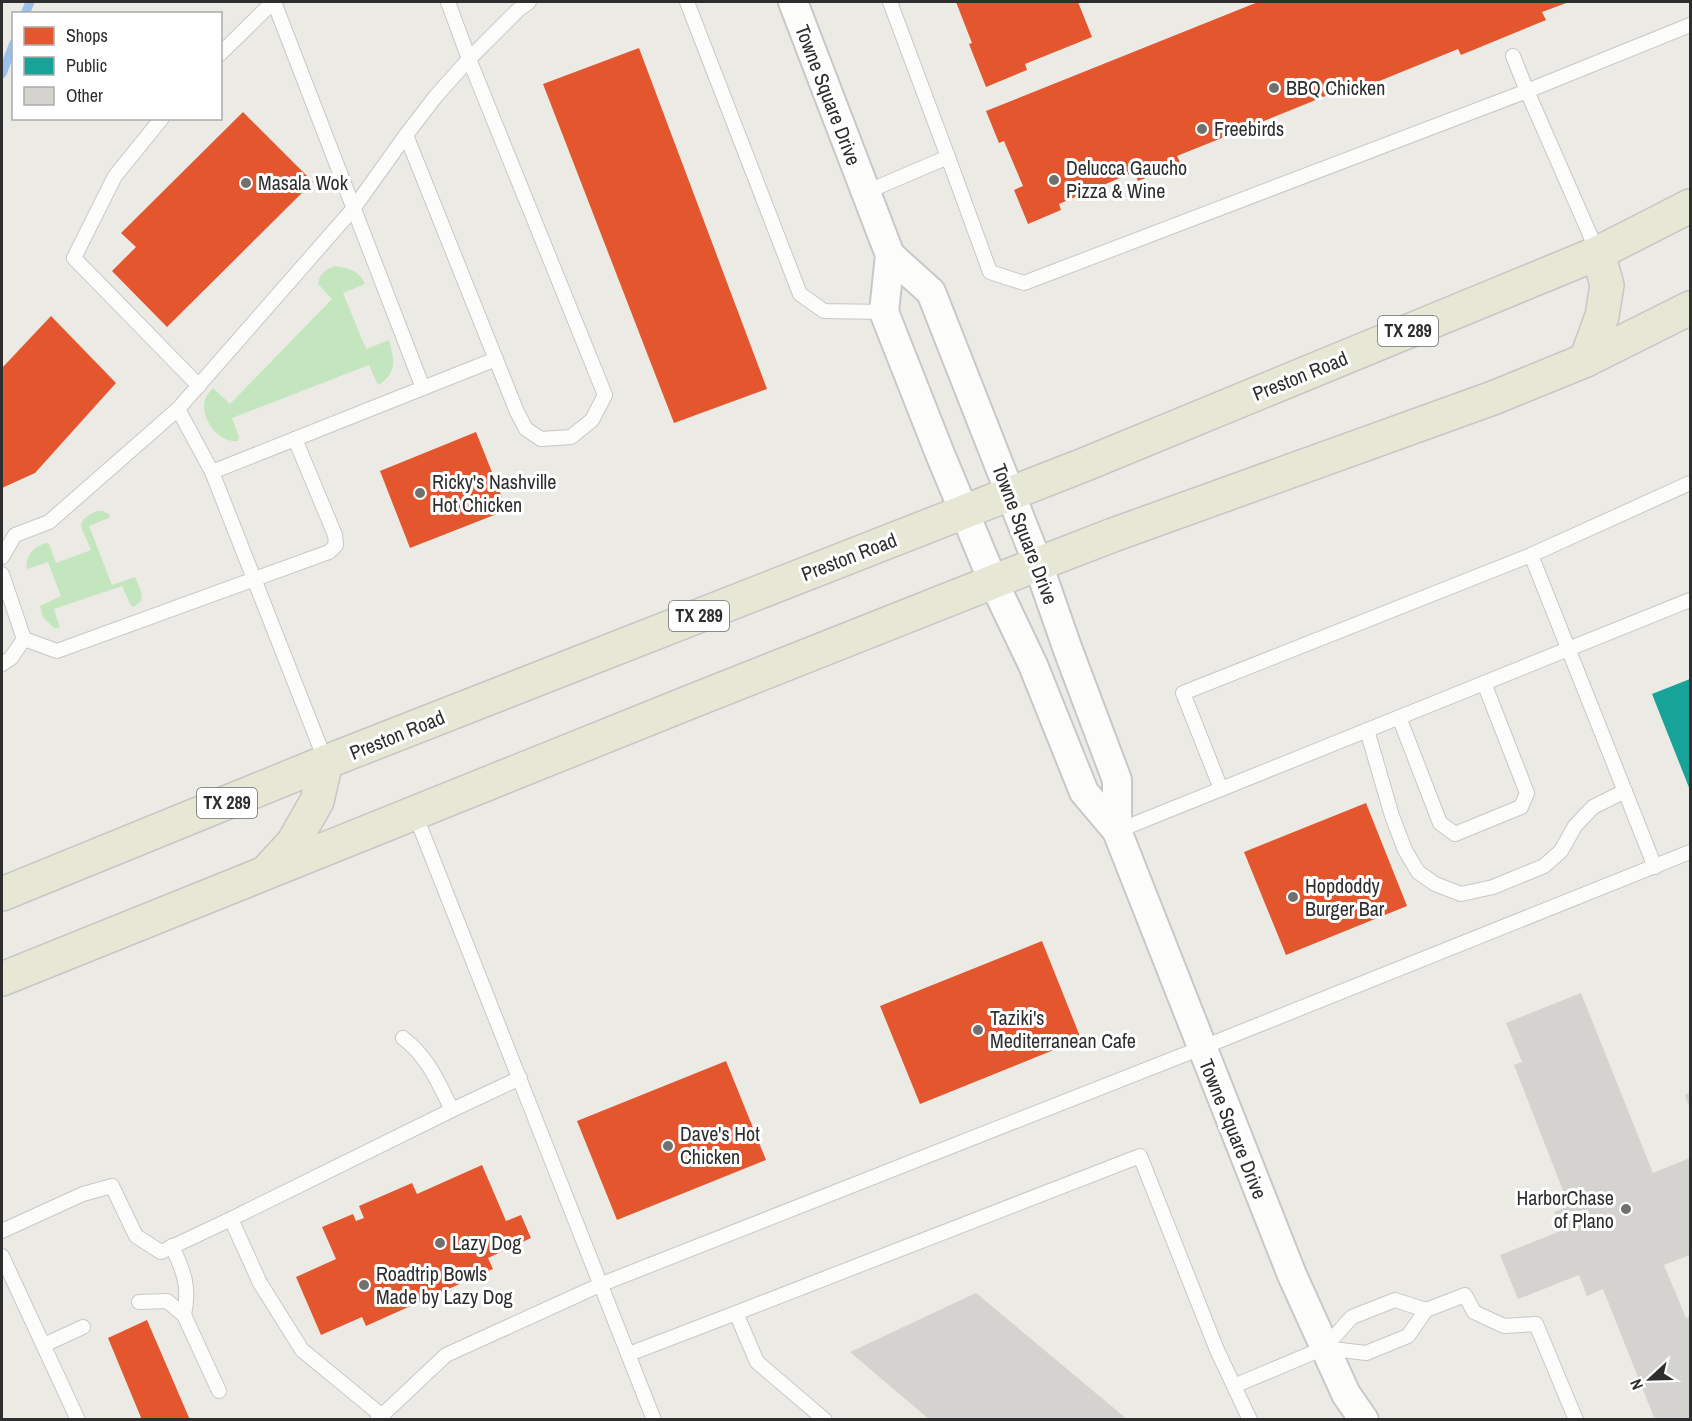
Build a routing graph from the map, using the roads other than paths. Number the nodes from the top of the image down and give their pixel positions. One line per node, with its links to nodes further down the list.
1 (273, 2): 8 (lane); 17 (lane)
2 (448, 2): 10 (lane)
3 (530, 2): 10 (lane)
4 (687, 2): 21 (lane)
5 (793, 2): 15 (street, Towne Square Drive)
6 (890, 2): 14 (lane)
7 (1690, 25): 11 (lane)
8 (222, 52)
9 (1513, 56): 11 (lane)
10 (469, 59): 13 (lane); 22 (lane)
11 (1527, 91): 14 (lane); 18 (lane)
12 (160, 120): 24 (lane)
13 (406, 135): 17 (lane); 22 (lane)
14 (948, 157): 15 (lane)
15 (866, 192): 19 (street, Towne Square Drive)
16 (1690, 206): 18 (main road, Preston Road / TX 289)
17 (353, 209): 24 (lane); 25 (lane)
18 (1598, 253): 23 (main road); 30 (main road, Preston Road / TX 289)
19 (890, 255): 21 (street, Towne Square Drive); 30 (street, Towne Square Drive)
20 (1690, 308): 23 (main road)
21 (884, 312): 31 (street, Towne Square Drive)
22 (496, 359): 25 (lane)
23 (1586, 360): 34 (main road)
24 (199, 386): 26 (lane)
25 (423, 388): 27 (lane)
26 (178, 409): 28 (lane); 33 (lane)
27 (295, 439): 28 (lane); 36 (lane)
28 (212, 472): 36 (lane)
29 (1690, 483): 32 (lane)
30 (1010, 494): 31 (main road, Preston Road / TX 289); 34 (street, Towne Square Drive)
31 (965, 512): 37 (street, Towne Square Drive); 45 (main road, Preston Road / TX 289)
32 (1530, 555): 40 (lane); 46 (lane)
33 (2, 557)
34 (1038, 564): 37 (main road); 49 (street, Towne Square Drive)
35 (2, 574): 39 (lane)
36 (255, 580): 39 (lane); 45 (lane)
37 (993, 581): 48 (main road); 49 (street, Towne Square Drive)
38 (1690, 600): 40 (lane)
39 (24, 639): 41 (lane)
40 (1569, 649): 42 (lane); 47 (lane)
41 (2, 664)
42 (1484, 683): 43 (lane); 43 (lane)
43 (1399, 717): 44 (lane)
44 (1367, 730): 46 (lane); 47 (lane)
45 (326, 762): 50 (main road, Preston Road / TX 289); 53 (main road)
46 (1221, 789): 49 (lane)
47 (1625, 791): 52 (lane)
48 (415, 814): 53 (main road); 59 (lane)
49 (1117, 831): 58 (street, Towne Square Drive)
50 (129, 843): 54 (main road); 55 (main road, Preston Road / TX 289)
51 (1690, 852): 52 (lane)
52 (1654, 867): 58 (lane)
53 (265, 873): 56 (main road)
54 (2, 876)
55 (2, 894)
56 (7, 978)
57 (403, 1038): 60 (lane)
58 (1202, 1048): 65 (lane); 72 (street, Towne Square Drive)
59 (520, 1078): 60 (lane); 65 (lane)
60 (452, 1110): 61 (lane)
61 (231, 1219): 63 (lane); 76 (lane)
62 (2, 1231): 63 (lane)
63 (172, 1246): 69 (lane)
64 (2, 1256): 71 (lane)
65 (602, 1284): 73 (lane); 76 (lane)
66 (139, 1302): 69 (lane)
67 (1426, 1310): 72 (lane); 72 (lane); 82 (lane)
68 (736, 1313): 73 (lane); 74 (lane); 79 (lane)
69 (184, 1315): 75 (lane)
70 (83, 1327): 71 (lane)
71 (44, 1346): 77 (lane)
72 (1324, 1348): 74 (lane); 81 (street, Towne Square Drive)
73 (629, 1354): 78 (lane)
74 (1234, 1386): 80 (lane)
75 (219, 1391)
76 (379, 1417)
77 (78, 1419)
78 (654, 1419)
79 (825, 1419)
80 (1250, 1419)
81 (1364, 1419)
82 (1575, 1419)

